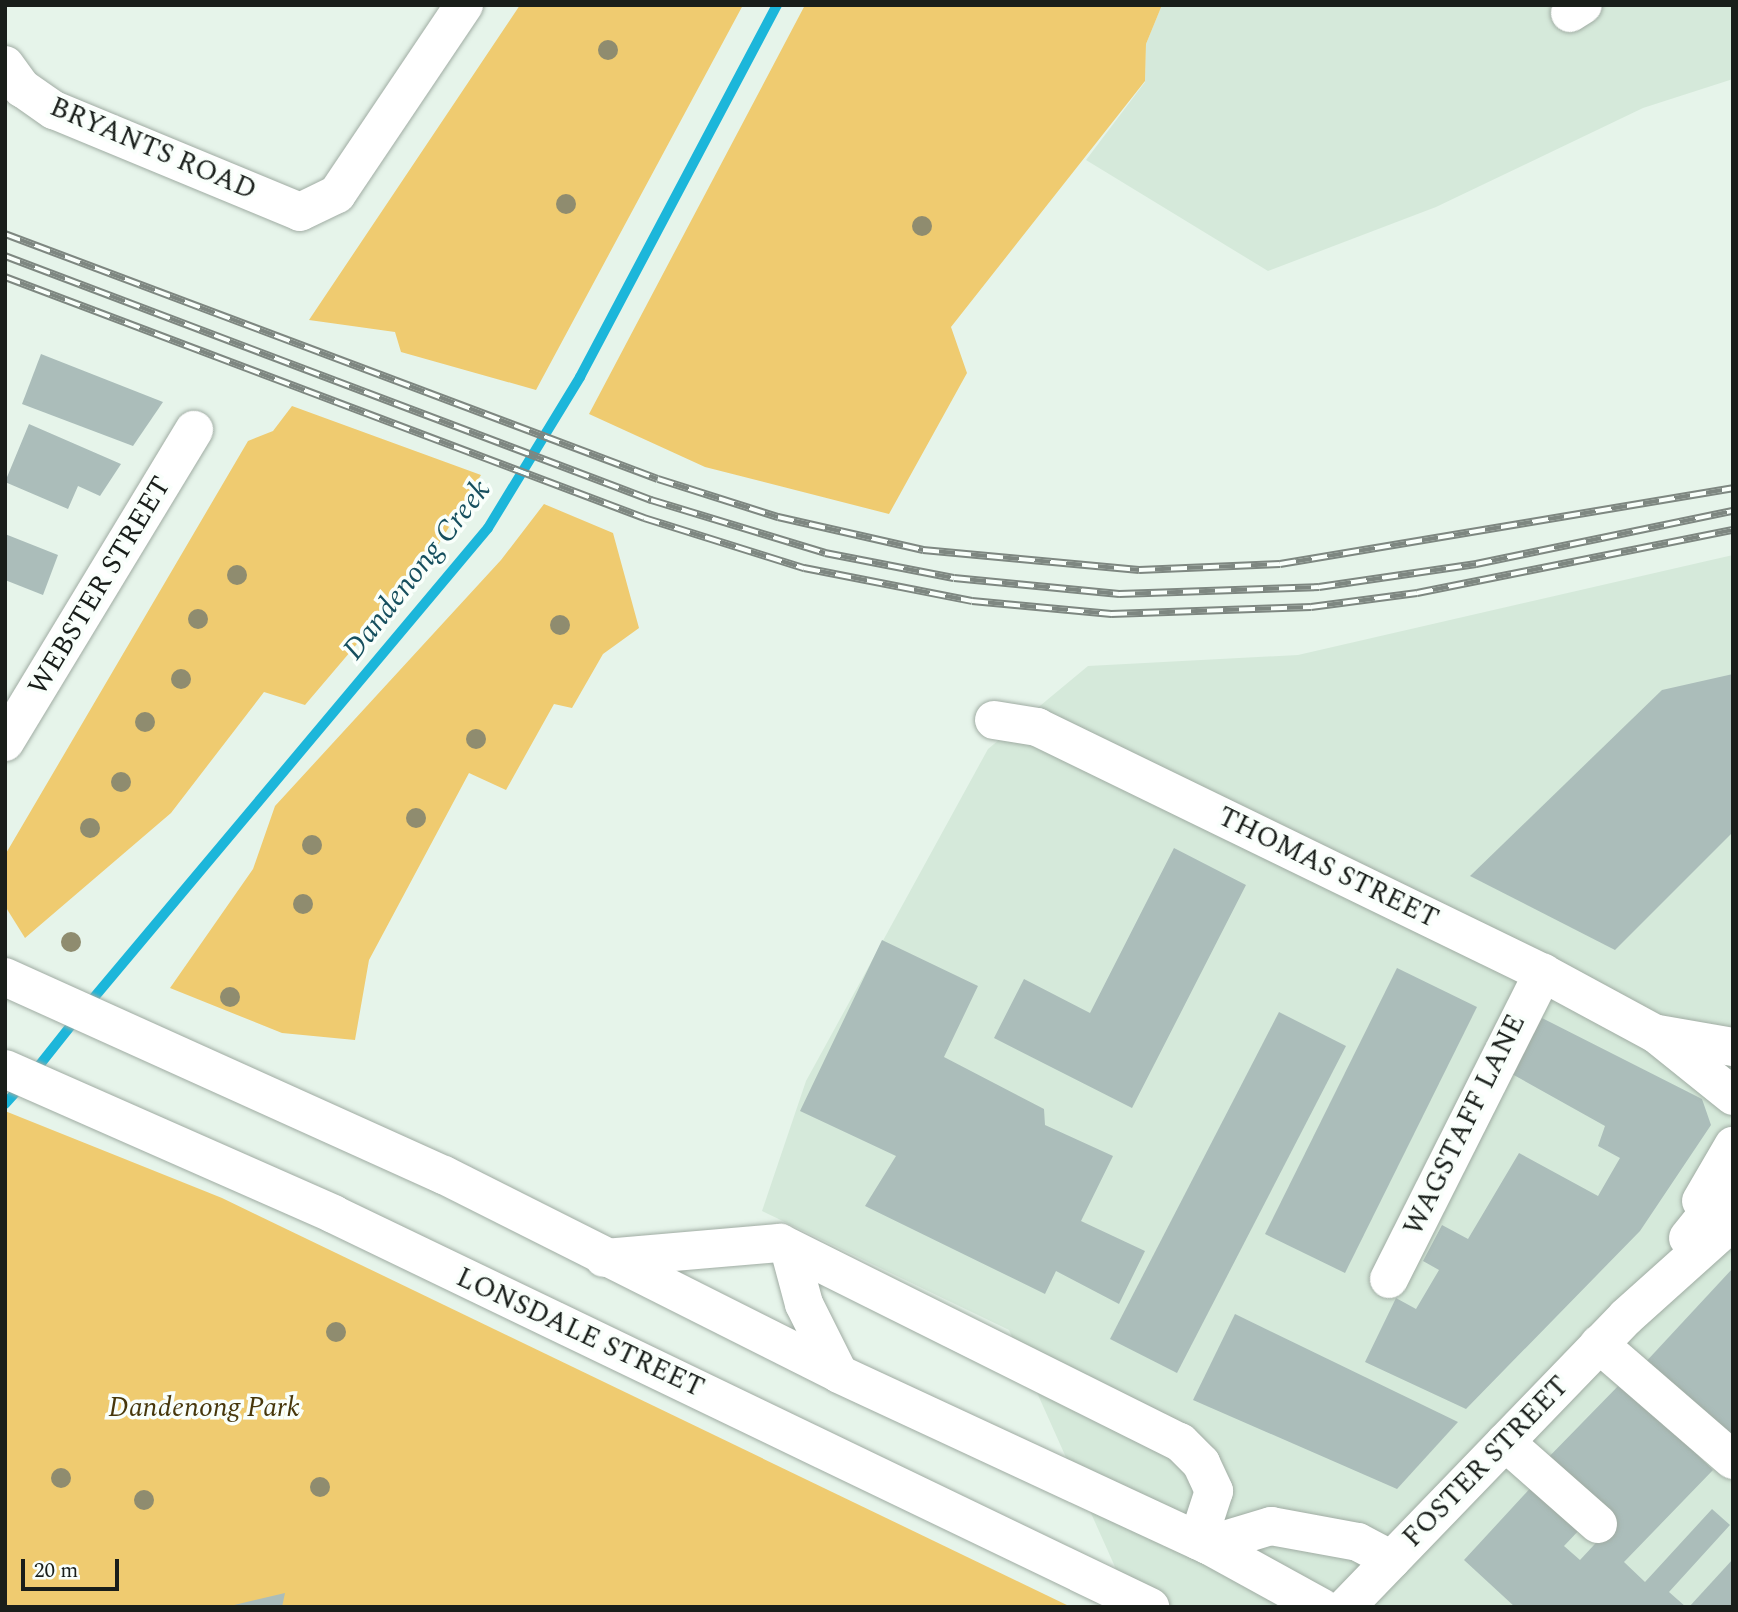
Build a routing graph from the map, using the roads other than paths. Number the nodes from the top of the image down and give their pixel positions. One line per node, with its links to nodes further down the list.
1 (464, 5): 2 (main road, BRYANTS ROAD)
2 (5, 65)
3 (194, 430): 5 (main road, WEBSTER STREET)
4 (994, 720): 6 (main road, THOMAS STREET)
5 (5, 742)
6 (1543, 973): 8 (main road, THOMAS STREET); 18 (main road, WAGSTAFF LANE)
7 (5, 976): 16 (main road)
8 (1656, 1034): 9 (main road, THOMAS STREET); 11 (main road, THOMAS STREET)
9 (1733, 1046)
10 (5, 1069): 27 (main road, LONSDALE STREET)
11 (1733, 1096)
12 (1733, 1146): 17 (main road)
13 (1733, 1182): 17 (main road, FOSTER STREET)
14 (1733, 1221): 19 (main road, FOSTER STREET)
15 (789, 1248): 16 (main road); 21 (main road); 25 (main road)
16 (604, 1258): 21 (main road)
17 (1668, 1261): 19 (main road, FOSTER STREET)
18 (1389, 1279)
19 (1626, 1317): 20 (main road, FOSTER STREET)
20 (1600, 1344): 22 (main road, FOSTER STREET); 23 (main road)
21 (839, 1374): 25 (main road)
22 (1505, 1443): 24 (main road); 26 (main road, FOSTER STREET)
23 (1733, 1460)
24 (1598, 1524)
25 (1203, 1542): 26 (main road); 28 (main road)
26 (1392, 1560): 29 (main road, FOSTER STREET)
27 (1150, 1607)
28 (1321, 1607)
29 (1346, 1607)

